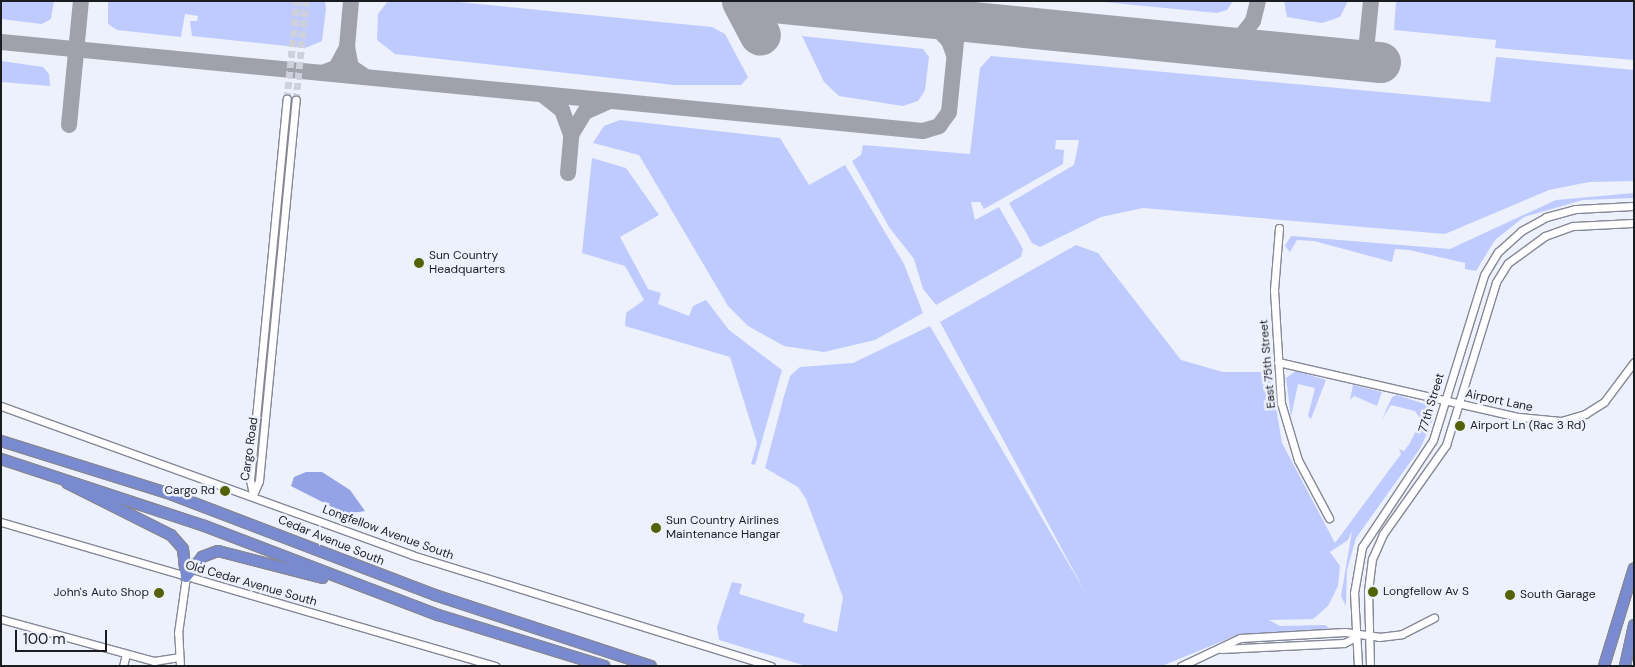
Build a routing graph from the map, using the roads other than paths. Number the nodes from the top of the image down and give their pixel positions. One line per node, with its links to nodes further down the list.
1 (287, 100): 14 (street, Cargo Road)
2 (296, 100): 14 (street, Cargo Road)
3 (1634, 206): 8 (street, 77th Street)
4 (1634, 223): 9 (street, 77th Street)
5 (1279, 228): 6 (street, East 75th Street)
6 (1278, 362): 8 (street, Airport Lane); 15 (street, East 75th Street)
7 (1634, 362): 9 (street, Airport Lane)
8 (1446, 400): 9 (street, Airport Lane); 23 (street, 77th Street)
9 (1459, 404): 24 (street, 77th Street)
10 (1, 406): 14 (street, Longfellow Avenue South)
11 (1, 441): 33 (highway, Cedar Avenue South)
12 (1, 459): 13 (highway)
13 (46, 472): 18 (highway); 19 (highway)
14 (253, 495): 34 (street, Longfellow Avenue South)
15 (1329, 518)
16 (1, 522): 18 (street, Old Cedar Avenue South)
17 (1634, 568): 38 (highway)
18 (186, 577): 19 (highway); 28 (street); 31 (street, Old Cedar Avenue South)
19 (382, 596): 32 (highway)
20 (1434, 618): 24 (street)
21 (1, 619): 27 (street)
22 (1634, 625): 39 (highway)
23 (1356, 637): 24 (street); 26 (street); 26 (street); 36 (street, 77th Street)
24 (1368, 638): 37 (street, 77th Street)
25 (1634, 644): 39 (highway)
26 (1215, 650): 35 (street)
27 (126, 654): 28 (street); 29 (street)
28 (178, 657): 30 (street)
29 (123, 666)
30 (180, 666)
31 (495, 666)
32 (604, 666)
33 (651, 666)
34 (771, 666)
35 (1181, 666)
36 (1358, 666)
37 (1370, 666)
38 (1604, 666)
39 (1626, 666)

